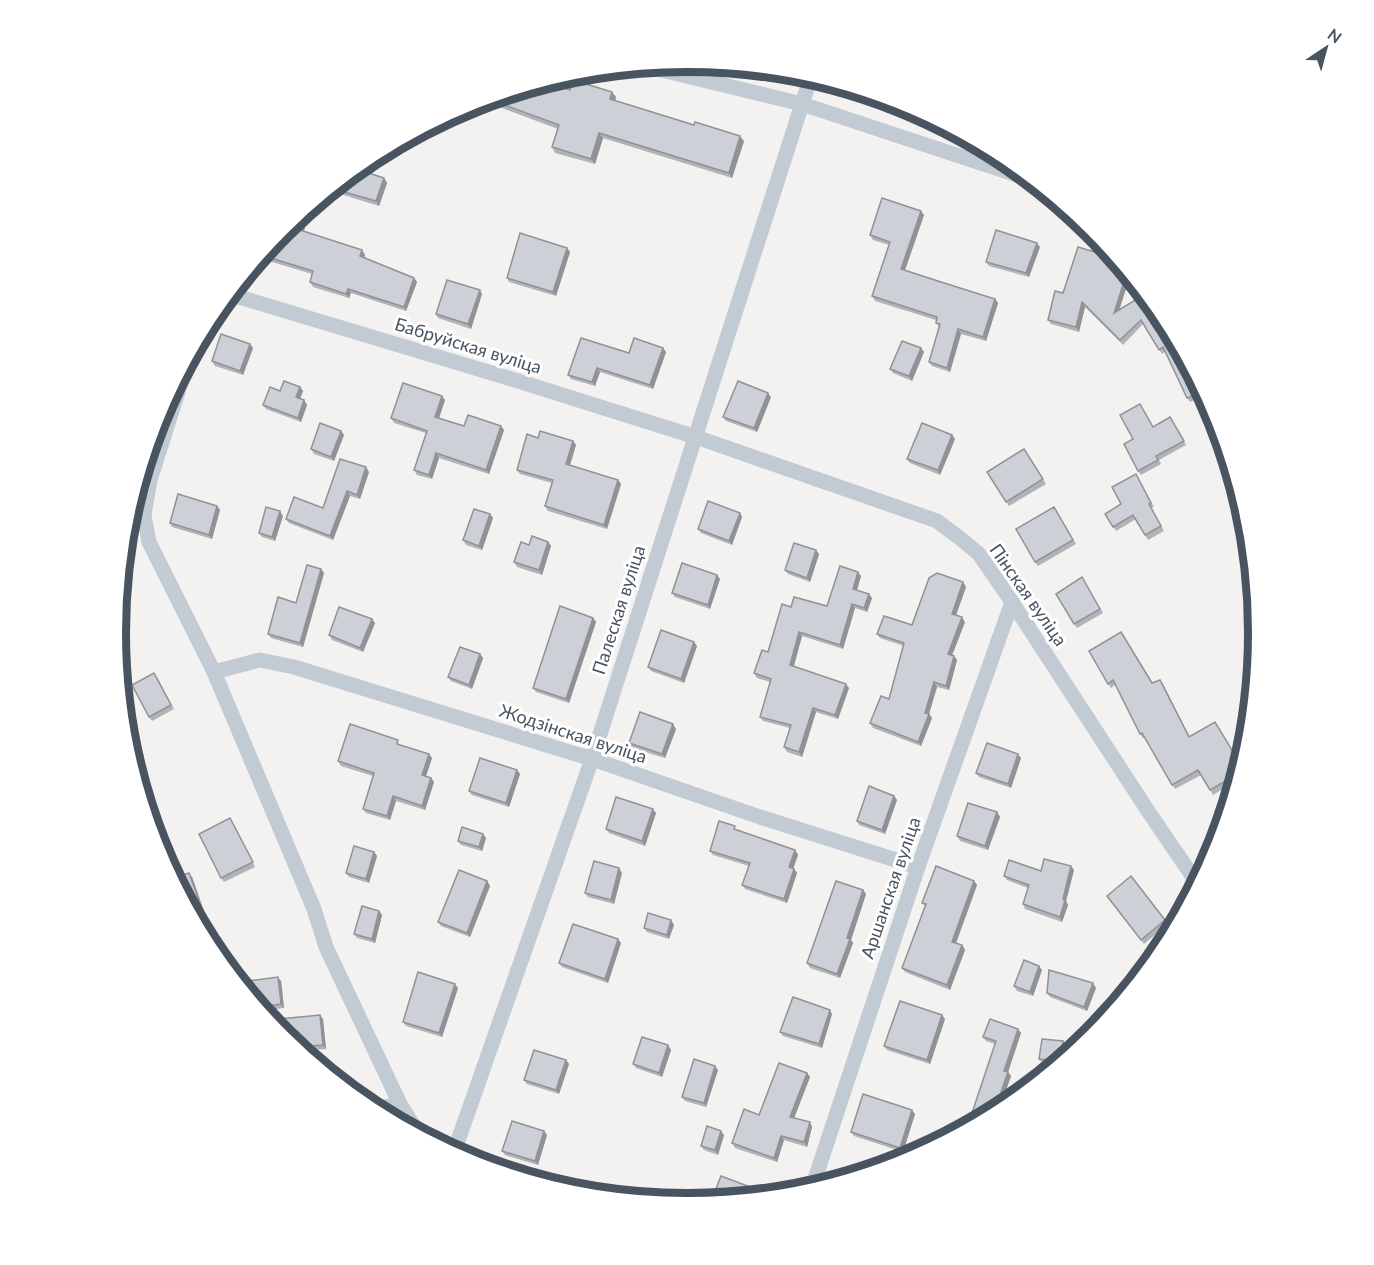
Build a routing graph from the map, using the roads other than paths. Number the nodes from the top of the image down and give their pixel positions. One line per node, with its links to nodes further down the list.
1 (672, 72): 3 (street)
2 (808, 86): 3 (street, Палеская вуліца)
3 (802, 104): 4 (street); 6 (street, Палеская вуліца)
4 (1005, 171)
5 (238, 296): 6 (street, Бабруйская вуліца)
6 (696, 437): 8 (street, Пінская вуліца); 10 (street, Палеская вуліца)
7 (145, 493): 9 (street)
8 (1012, 602): 11 (street, Аршанская вуліца); 12 (street, Пінская вуліца)
9 (214, 672): 10 (street, Жодзінская вуліца); 13 (street)
10 (592, 759): 11 (street, Жодзінская вуліца); 16 (street, Палеская вуліца)
11 (918, 867): 17 (street, Аршанская вуліца)
12 (1192, 876)
13 (400, 1104): 14 (street); 15 (street)
14 (388, 1106)
15 (410, 1119)
16 (457, 1143)
17 (815, 1178)

